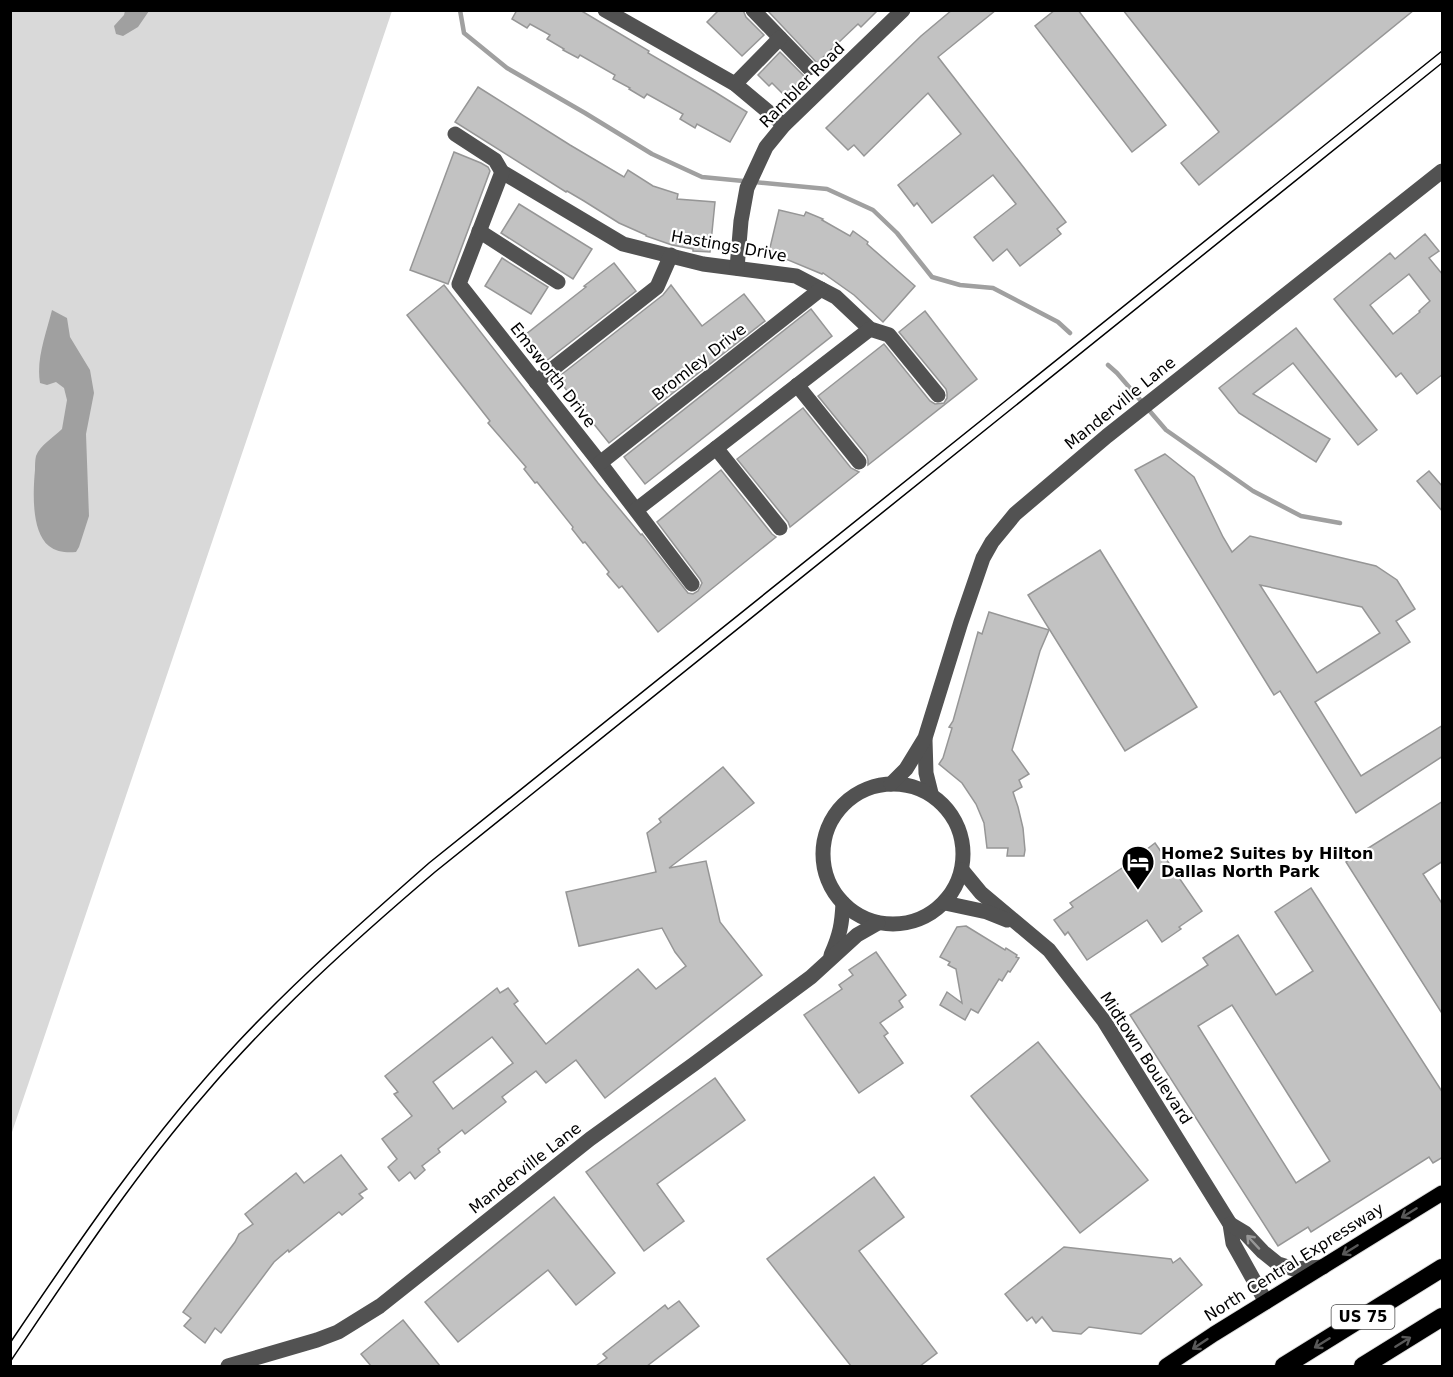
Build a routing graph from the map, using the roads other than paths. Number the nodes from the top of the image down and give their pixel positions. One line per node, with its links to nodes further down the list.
1 (605, 10): 6 (street)
2 (753, 10): 4 (street)
3 (903, 10): 7 (street, Rambler Road)
4 (780, 39): 5 (street); 6 (street)
5 (809, 68)
6 (735, 84): 7 (street)
7 (784, 125): 13 (street, Rambler Road)
8 (455, 134): 10 (street, Hastings Drive)
9 (1443, 171): 26 (street, Manderville Lane)
10 (502, 172): 11 (street, Emsworth Drive); 12 (street, Hastings Drive)
11 (479, 231): 14 (street); 17 (street, Emsworth Drive)
12 (671, 255): 13 (street, Hastings Drive); 17 (street)
13 (737, 268): 15 (street, Hastings Drive)
14 (558, 282)
15 (821, 289): 16 (street, Hastings Drive); 22 (street, Bromley Drive)
16 (870, 329): 18 (street); 19 (street, Hastings Drive)
17 (536, 382): 22 (street, Emsworth Drive)
18 (797, 385): 20 (street); 21 (street)
19 (938, 395)
20 (716, 448): 23 (street); 24 (street)
21 (859, 462)
22 (600, 463): 23 (street, Emsworth Drive)
23 (636, 510): 25 (street, Emsworth Drive)
24 (780, 528)
25 (692, 584)
26 (925, 738): 27 (street, Manderville Lane); 28 (street, Manderville Lane)
27 (891, 784): 28 (street); 30 (street)
28 (931, 793): 29 (street)
29 (962, 870): 31 (street); 33 (street, Midtown Boulevard)
30 (843, 903): 32 (street); 34 (street, Manderville Lane)
31 (945, 903): 32 (street); 33 (street, Midtown Boulevard)
32 (878, 922): 34 (street, Manderville Lane)
33 (1018, 924): 36 (street, Midtown Boulevard)
34 (827, 963): 41 (street, Manderville Lane)
35 (1443, 1192): 37 (main road, North Central Expressway, one-way to 37)
36 (1230, 1224): 37 (street, Midtown Boulevard, one-way to 36); 39 (street, Midtown Boulevard)
37 (1323, 1266): 39 (main road, North Central Expressway)
38 (1443, 1268): 43 (highway, US 75, one-way to 43)
39 (1266, 1302): 42 (main road, North Central Expressway, one-way to 42)
40 (1443, 1317): 44 (highway, US 75, one-way to 40)
41 (228, 1366)
42 (1166, 1366)
43 (1284, 1366)
44 (1363, 1366)

